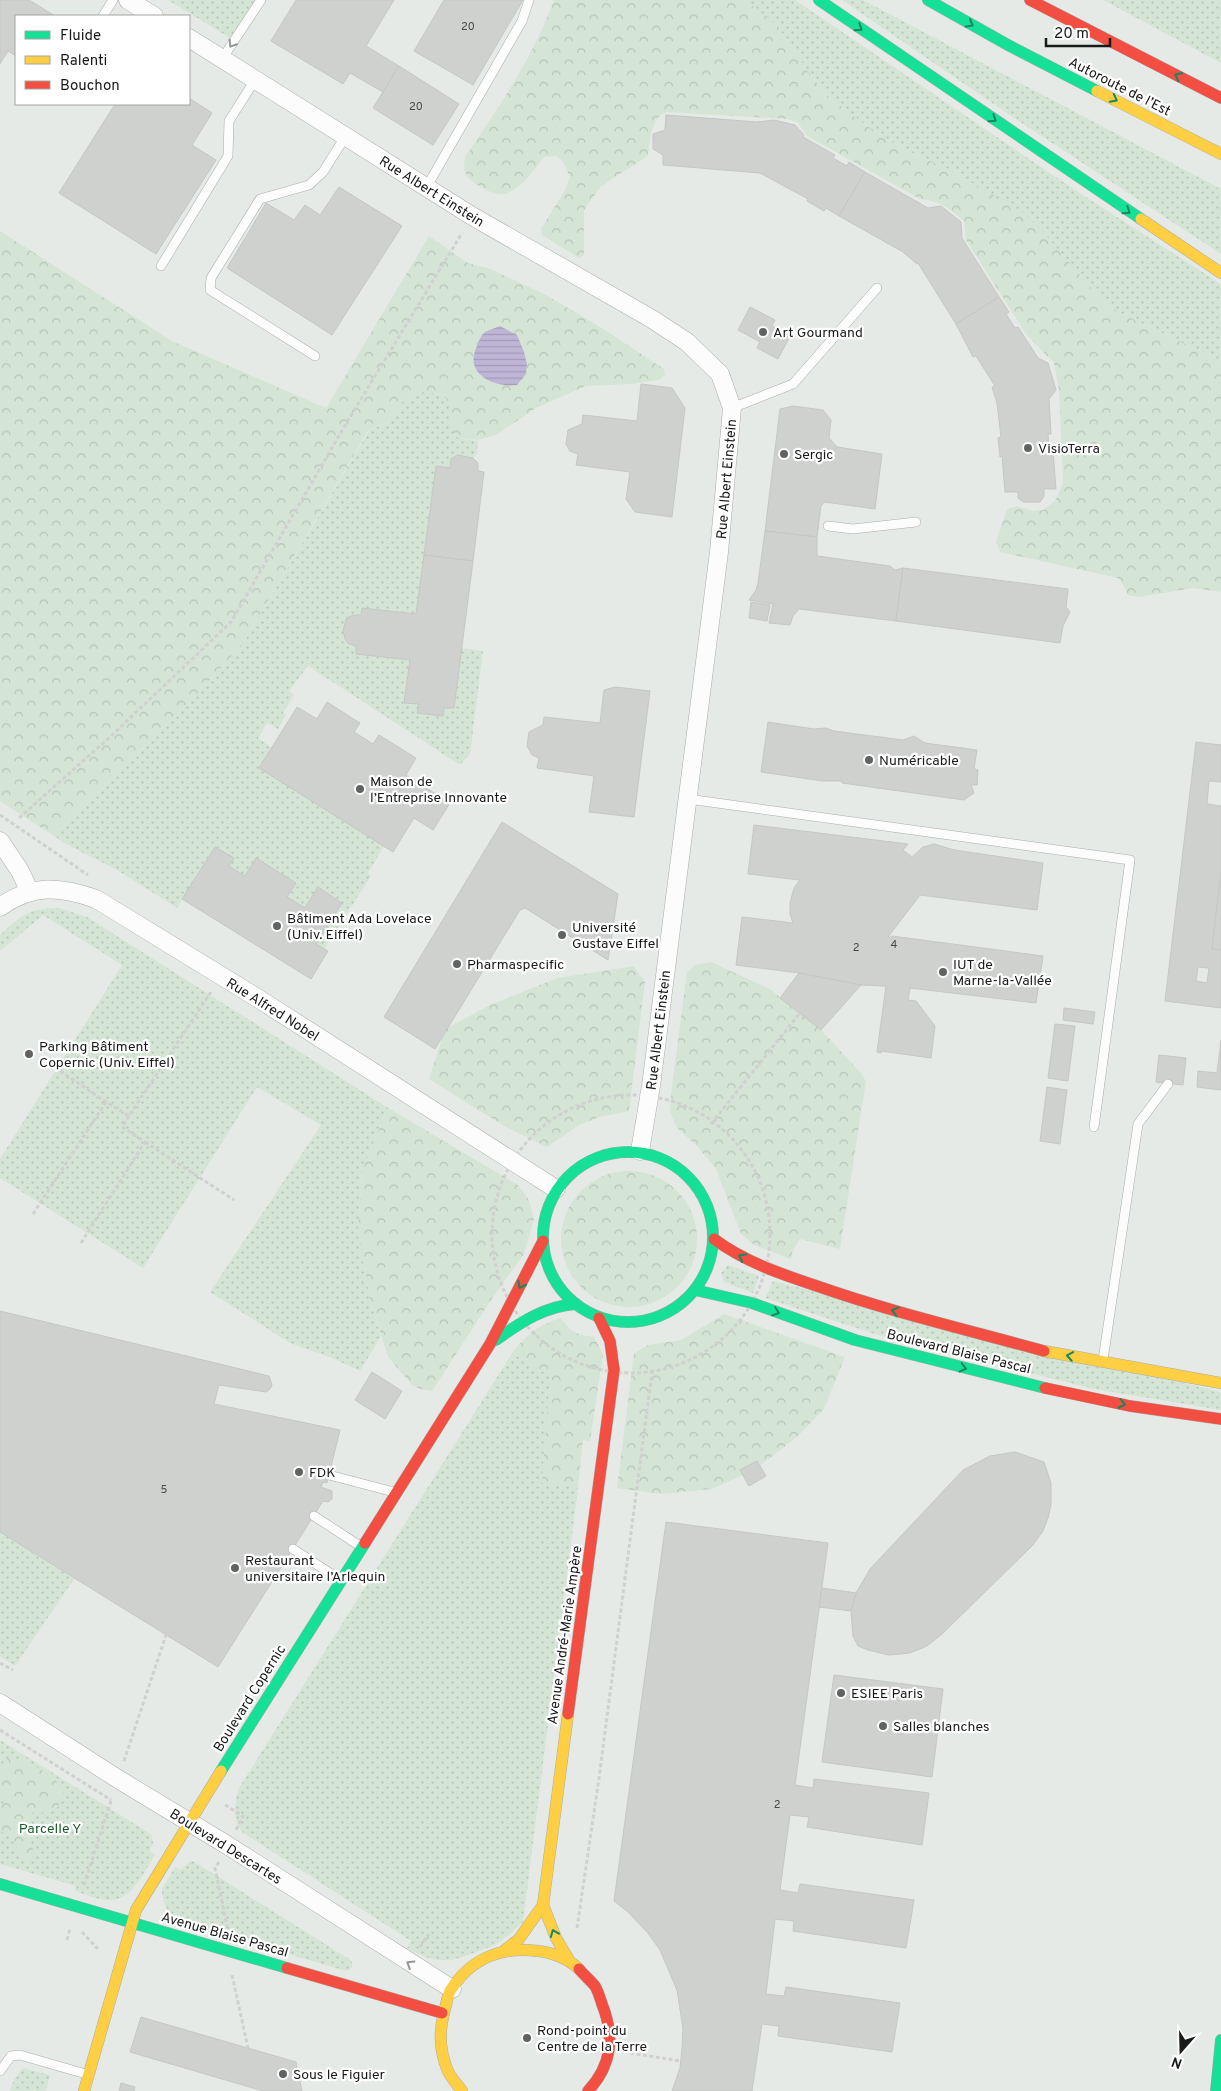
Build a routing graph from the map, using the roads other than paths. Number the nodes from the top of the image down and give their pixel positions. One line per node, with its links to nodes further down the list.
1 (113, 0): 8 (lane)
2 (128, 0): 9 (street)
3 (262, 0): 11 (lane, one-way to 11)
4 (530, 0): 16 (lane)
5 (819, 0): 18 (main road, one-way to 18)
6 (928, 0): 15 (main road, Autoroute de l’Est, one-way to 15)
7 (1030, 0): 13 (main road, one-way to 7)
8 (104, 15)
9 (152, 15)
10 (190, 39): 11 (street, Rue Albert Einstein)
11 (222, 59): 12 (street, Rue Albert Einstein)
12 (255, 80): 14 (street, Rue Albert Einstein); 17 (lane)
13 (1221, 98)
14 (345, 136): 16 (street, Rue Albert Einstein); 20 (lane)
15 (1221, 154)
16 (426, 188): 21 (street, Rue Albert Einstein)
17 (161, 266)
18 (1221, 273)
19 (877, 288): 21 (lane)
20 (315, 356)
21 (732, 408): 24 (street, Rue Albert Einstein)
22 (916, 522): 23 (lane)
23 (828, 526)
24 (688, 799): 29 (lane); 30 (street, Rue Albert Einstein)
25 (0, 841): 26 (street)
26 (30, 892): 27 (street, Rue Alfred Nobel); 31 (street, Rue Alfred Nobel)
27 (0, 907)
28 (1168, 1084): 41 (lane)
29 (1094, 1127)
30 (640, 1151): 31 (main road); 32 (main road)
31 (556, 1189): 33 (main road)
32 (714, 1238): 34 (main road); 41 (main road, Boulevard Blaise Pascal, one-way to 32)
33 (542, 1241): 35 (main road); 39 (main road, Boulevard Copernic, one-way to 39)
34 (695, 1290): 37 (main road); 46 (main road, Boulevard Blaise Pascal, one-way to 46)
35 (576, 1304): 36 (main road); 39 (main road, Boulevard Copernic)
36 (599, 1318): 37 (main road); 43 (main road, Avenue André-Marie Ampère)
37 (640, 1322): 38 (main road)
38 (633, 1334)
39 (490, 1344): 48 (main road, Boulevard Copernic)
40 (623, 1350): 43 (main road, Avenue André-Marie Ampère)
41 (1103, 1362): 42 (main road, Boulevard Blaise Pascal)
42 (1131, 1368): 44 (main road); 45 (main road, Boulevard Blaise Pascal)
43 (614, 1370): 56 (main road, Avenue André-Marie Ampère)
44 (1221, 1370)
45 (1221, 1383)
46 (1221, 1419)
47 (329, 1475): 48 (lane)
48 (397, 1493): 50 (main road, Boulevard Copernic)
49 (314, 1516): 50 (lane)
50 (362, 1548): 52 (main road, Boulevard Copernic)
51 (293, 1549): 52 (lane)
52 (341, 1581): 54 (main road, Boulevard Copernic)
53 (0, 1704): 54 (street, Boulevard Descartes)
54 (189, 1822): 57 (main road, Boulevard Copernic); 60 (street, Boulevard Descartes, one-way to 54)
55 (0, 1884): 57 (main road, Avenue Blaise Pascal)
56 (544, 1905): 58 (main road, Avenue André-Marie Ampère); 59 (main road, Avenue André-Marie Ampère, one-way to 56)
57 (132, 1923): 61 (main road, Avenue Blaise Pascal); 64 (main road, Boulevard Copernic)
58 (505, 1950): 59 (main road); 60 (main road)
59 (570, 1960): 67 (main road)
60 (452, 1989): 61 (main road)
61 (442, 2014): 66 (main road)
62 (1221, 2040): 68 (main road)
63 (0, 2071): 64 (lane)
64 (89, 2075): 65 (main road, Boulevard Copernic)
65 (84, 2091)
66 (462, 2091)
67 (588, 2091)
68 (1216, 2091)

